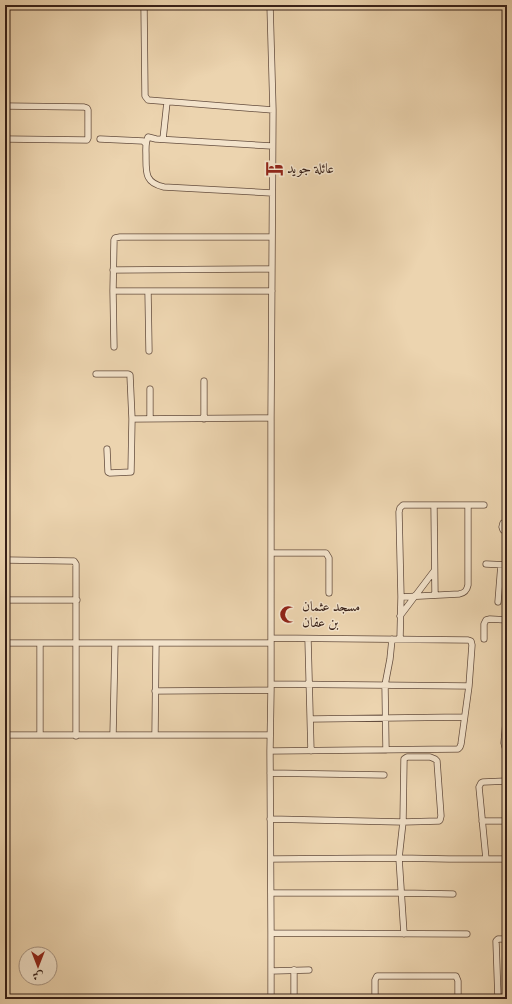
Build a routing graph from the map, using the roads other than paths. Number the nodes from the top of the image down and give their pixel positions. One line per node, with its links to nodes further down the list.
1 (144, 5): 3 (street)
2 (270, 5): 5 (street)
3 (167, 102): 5 (street); 8 (street)
4 (5, 106): 6 (street)
5 (272, 110): 10 (street)
6 (5, 139)
7 (100, 139): 9 (street)
8 (163, 139): 9 (street); 10 (street)
9 (145, 142): 11 (street)
10 (272, 146): 11 (street)
11 (272, 193): 12 (street)
12 (272, 237): 13 (street); 14 (street)
13 (272, 269): 14 (street); 17 (street)
14 (113, 270): 15 (street)
15 (113, 291): 16 (street); 18 (street)
16 (148, 291): 17 (street); 19 (street)
17 (272, 291): 23 (street)
18 (114, 347)
19 (149, 351)
20 (96, 374): 24 (street)
21 (204, 381): 26 (street)
22 (150, 389): 25 (street)
23 (271, 418): 26 (street); 33 (street)
24 (132, 419): 25 (street); 27 (street)
25 (150, 419): 26 (street)
26 (204, 419)
27 (107, 449)
28 (434, 505): 29 (street); 37 (street); 43 (street)
29 (468, 505): 30 (street); 41 (street)
30 (484, 505)
31 (507, 522): 32 (street)
32 (507, 532)
33 (271, 553): 40 (street); 52 (street)
34 (5, 560): 45 (street)
35 (486, 564): 36 (street)
36 (504, 565): 38 (street)
37 (434, 571): 41 (street); 42 (street)
38 (499, 588): 39 (street); 46 (street)
39 (507, 588)
40 (329, 593)
41 (435, 595): 42 (street)
42 (416, 596): 43 (street); 47 (street)
43 (401, 597): 47 (street)
44 (5, 600): 45 (street)
45 (77, 600): 57 (street)
46 (498, 602)
47 (400, 616): 53 (street)
48 (507, 620): 51 (street)
49 (308, 639): 50 (street); 52 (street); 59 (street)
50 (392, 639): 53 (street); 60 (street)
51 (484, 639)
52 (271, 640): 55 (street); 62 (street)
53 (400, 640): 61 (street)
54 (5, 643): 56 (street)
55 (156, 643): 58 (street); 63 (street)
56 (40, 644): 57 (street); 69 (street)
57 (76, 644): 58 (street); 72 (street)
58 (114, 644): 73 (street)
59 (310, 685): 60 (street); 62 (street); 67 (street)
60 (385, 685): 61 (street); 66 (street)
61 (469, 686): 65 (street)
62 (271, 687): 63 (street); 71 (street)
63 (155, 691): 70 (street)
64 (507, 710): 74 (street)
65 (464, 717): 66 (street); 75 (street)
66 (385, 718): 67 (street); 75 (street)
67 (311, 719): 77 (street)
68 (5, 735): 69 (street)
69 (40, 735): 72 (street)
70 (155, 735): 71 (street); 73 (street)
71 (270, 735): 76 (street)
72 (76, 736): 73 (street)
73 (113, 736)
74 (507, 749)
75 (386, 750): 77 (street)
76 (270, 751): 77 (street); 78 (street)
77 (311, 751)
78 (270, 773): 79 (street); 81 (street)
79 (384, 775)
80 (507, 781): 82 (street)
81 (270, 819): 84 (street); 86 (street)
82 (482, 821): 83 (street); 87 (street)
83 (507, 821)
84 (403, 822): 84 (street); 85 (street)
85 (400, 858): 86 (street); 87 (street); 90 (street)
86 (271, 859): 89 (street)
87 (486, 859): 88 (street)
88 (507, 859)
89 (271, 893): 90 (street); 92 (street)
90 (402, 893): 91 (street); 93 (street)
91 (454, 894)
92 (271, 933): 93 (street); 98 (street)
93 (404, 934): 94 (street)
94 (467, 934)
95 (507, 939): 103 (street)
96 (294, 970): 97 (street); 98 (street); 100 (street)
97 (309, 970)
98 (271, 971): 99 (street)
99 (271, 999)
100 (294, 999)
101 (375, 999): 102 (street)
102 (458, 999)
103 (498, 999)

